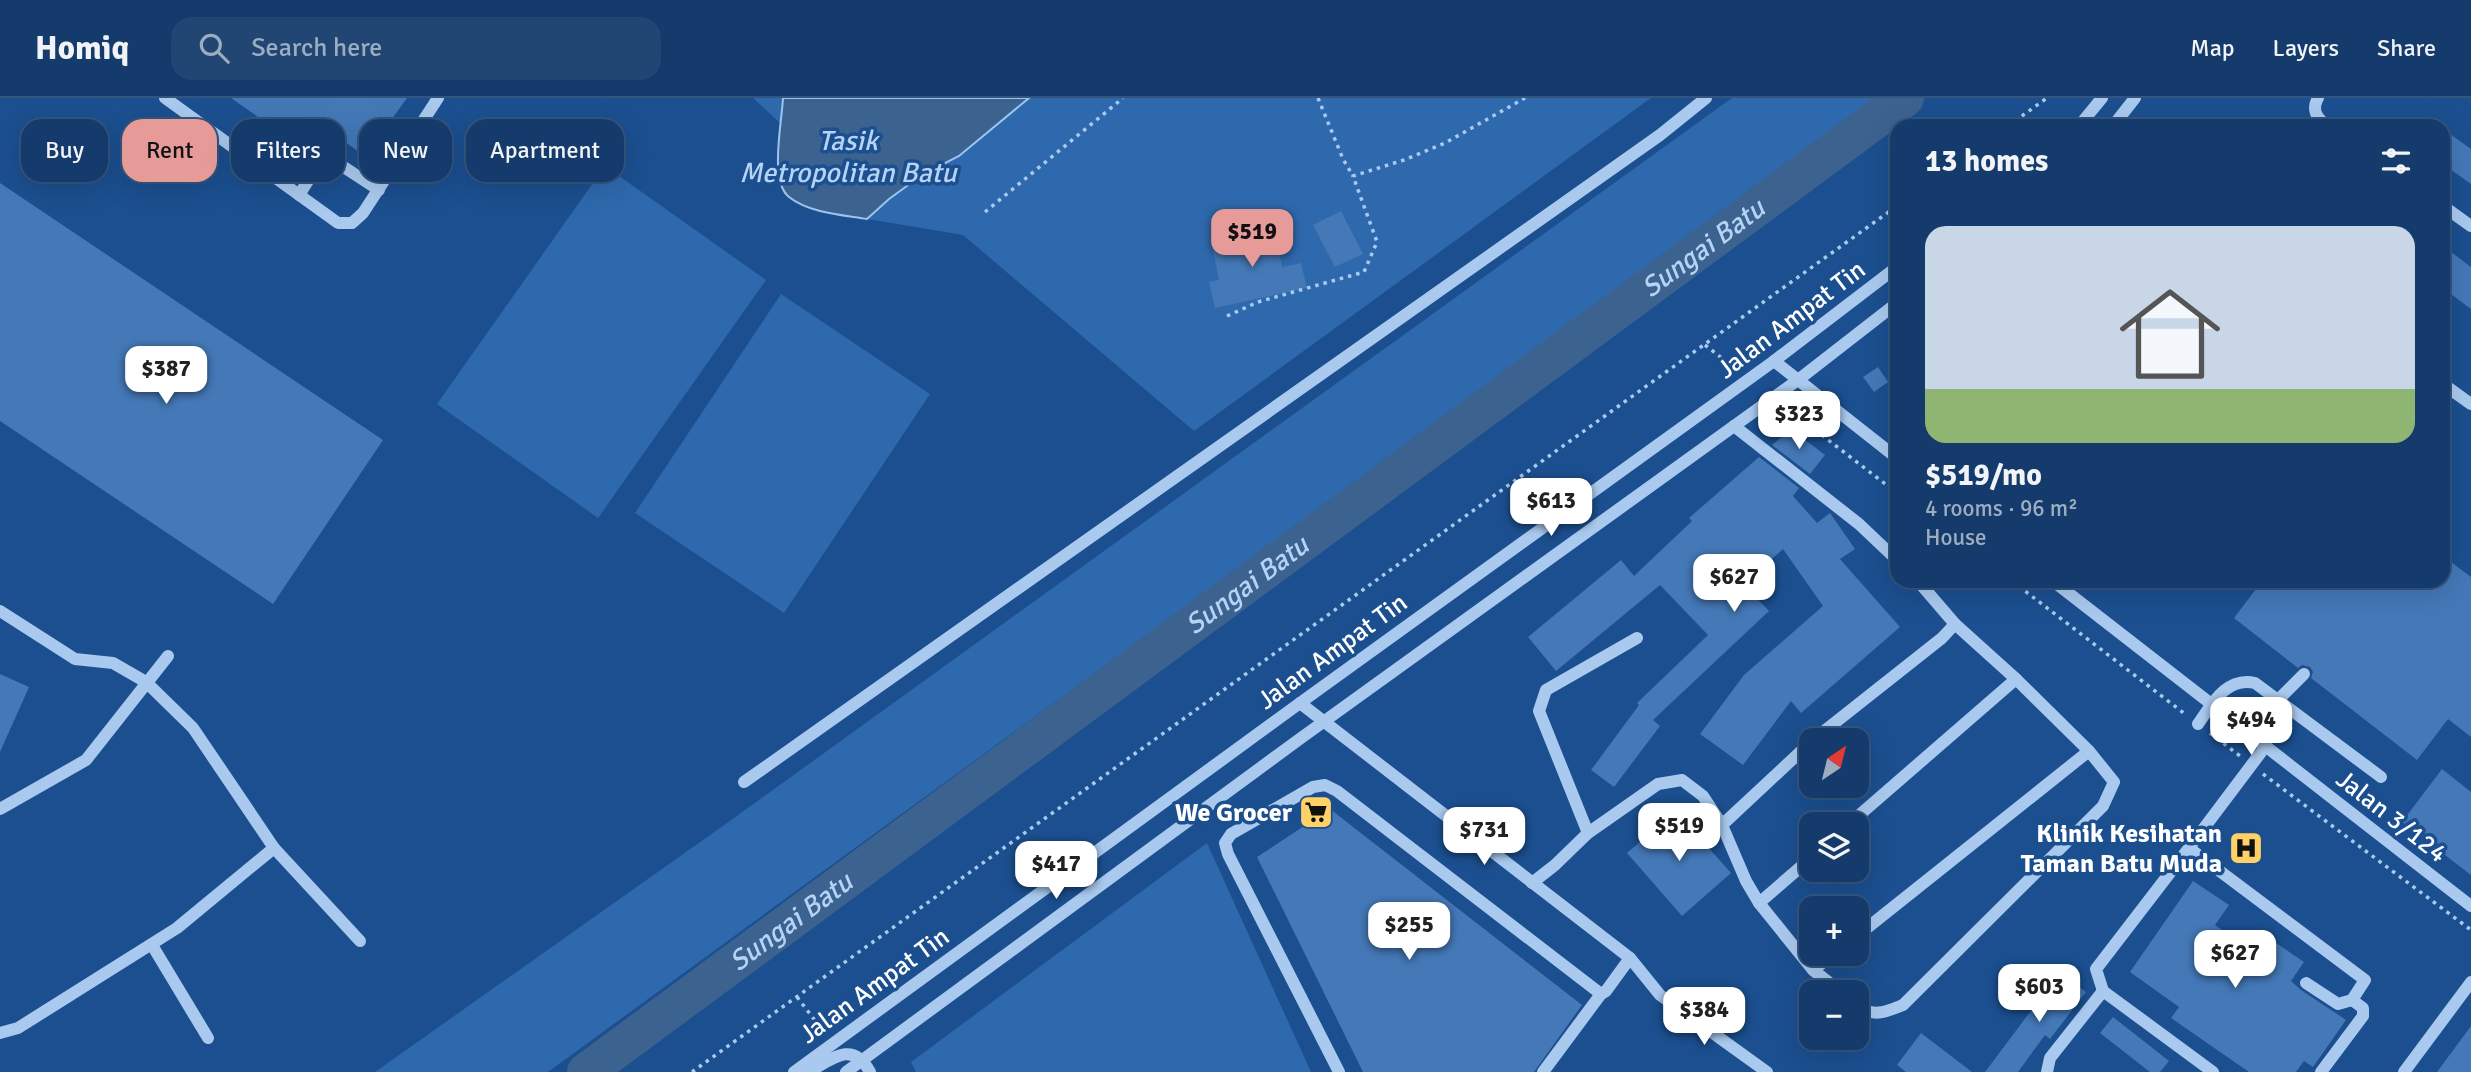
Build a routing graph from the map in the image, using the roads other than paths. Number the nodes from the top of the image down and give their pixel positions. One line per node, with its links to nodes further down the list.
1 (164, 98): 11 (street)
2 (438, 98): 10 (street)
3 (1706, 98): 42 (street)
4 (2102, 98): 7 (street)
5 (2135, 98): 8 (street)
6 (2318, 98): 9 (street)
7 (2088, 119)
8 (2118, 119)
9 (2318, 119)
10 (379, 190): 11 (street); 11 (street)
11 (299, 195)
12 (2450, 211): 13 (street)
13 (2471, 226)
14 (1890, 272): 16 (street, Jalan Ampat Tin)
15 (1890, 308): 17 (street, Jalan Ampat Tin)
16 (1774, 361): 17 (street); 33 (street, Jalan Ampat Tin)
17 (1798, 380): 20 (street, Jalan Ampat Tin); 21 (street)
18 (2450, 389): 19 (street)
19 (2471, 404)
20 (1734, 426): 22 (street); 35 (street, Jalan Ampat Tin)
21 (1890, 452)
22 (1890, 553)
23 (1924, 588): 26 (street)
24 (2062, 588): 34 (street, Jalan 3/124)
25 (0, 611): 31 (street)
26 (1955, 624): 30 (street); 37 (street)
27 (1637, 638): 46 (street)
28 (168, 656): 31 (street)
29 (2304, 674): 32 (street)
30 (2016, 679): 39 (street); 44 (street)
31 (146, 682): 43 (street); 47 (street)
32 (2278, 700): 34 (street); 41 (street)
33 (1300, 703): 35 (street); 69 (street, Jalan Ampat Tin)
34 (2211, 706): 36 (street); 38 (street, Jalan 3/124)
35 (1322, 723): 50 (street); 68 (street, Jalan Ampat Tin)
36 (2198, 724)
37 (1828, 728)
38 (2265, 747): 48 (street); 52 (street, Jalan 3/124)
39 (2090, 751): 53 (street); 65 (street)
40 (1799, 753): 45 (street)
41 (2381, 777)
42 (744, 782)
43 (0, 809)
44 (1863, 812)
45 (1722, 825): 46 (street); 51 (street)
46 (1588, 833): 50 (street)
47 (274, 848): 54 (street); 55 (street)
48 (2189, 848): 62 (street); 64 (street)
49 (1799, 868): 51 (street)
50 (1532, 883): 56 (street)
51 (1759, 903): 58 (street)
52 (2471, 906)
53 (1869, 926)
54 (360, 941)
55 (152, 945): 66 (street); 67 (street)
56 (1630, 958): 63 (street); 75 (street)
57 (1818, 966): 58 (street)
58 (1813, 970): 59 (street)
59 (1826, 980)
60 (2471, 982): 79 (street)
61 (2306, 983): 64 (street)
62 (2103, 990): 76 (street); 77 (street)
63 (1601, 994): 73 (street); 74 (street)
64 (2352, 1000): 78 (street)
65 (1869, 1012)
66 (0, 1033)
67 (208, 1038)
68 (863, 1060): 70 (street); 71 (street, Jalan Ampat Tin); 72 (street)
69 (794, 1072)
70 (809, 1072)
71 (846, 1072)
72 (870, 1072)
73 (1339, 1072)
74 (1543, 1072)
75 (1767, 1072)
76 (2047, 1072)
77 (2213, 1072)
78 (2321, 1072)
79 (2404, 1072)

